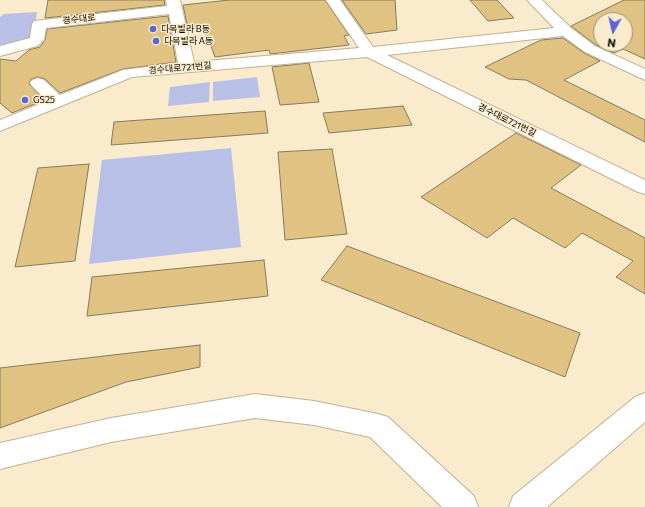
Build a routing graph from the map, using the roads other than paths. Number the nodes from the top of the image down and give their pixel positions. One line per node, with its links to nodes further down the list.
1 (333, 0): 8 (street)
2 (534, 0): 6 (street)
3 (174, 4): 5 (street, 경수대로); 9 (street)
4 (41, 9): 5 (street)
5 (39, 24): 7 (street)
6 (566, 30): 8 (street, 경수대로721번길); 10 (street)
7 (0, 52)
8 (369, 52): 9 (street, 경수대로721번길); 14 (street, 경수대로721번길)
9 (187, 67): 12 (street, 경수대로721번길)
10 (645, 75)
11 (38, 83): 12 (street)
12 (58, 102): 13 (street, 경수대로721번길)
13 (0, 126)
14 (645, 188)
15 (645, 405): 18 (street)
16 (0, 456): 17 (street)
17 (463, 507)
18 (524, 507)

